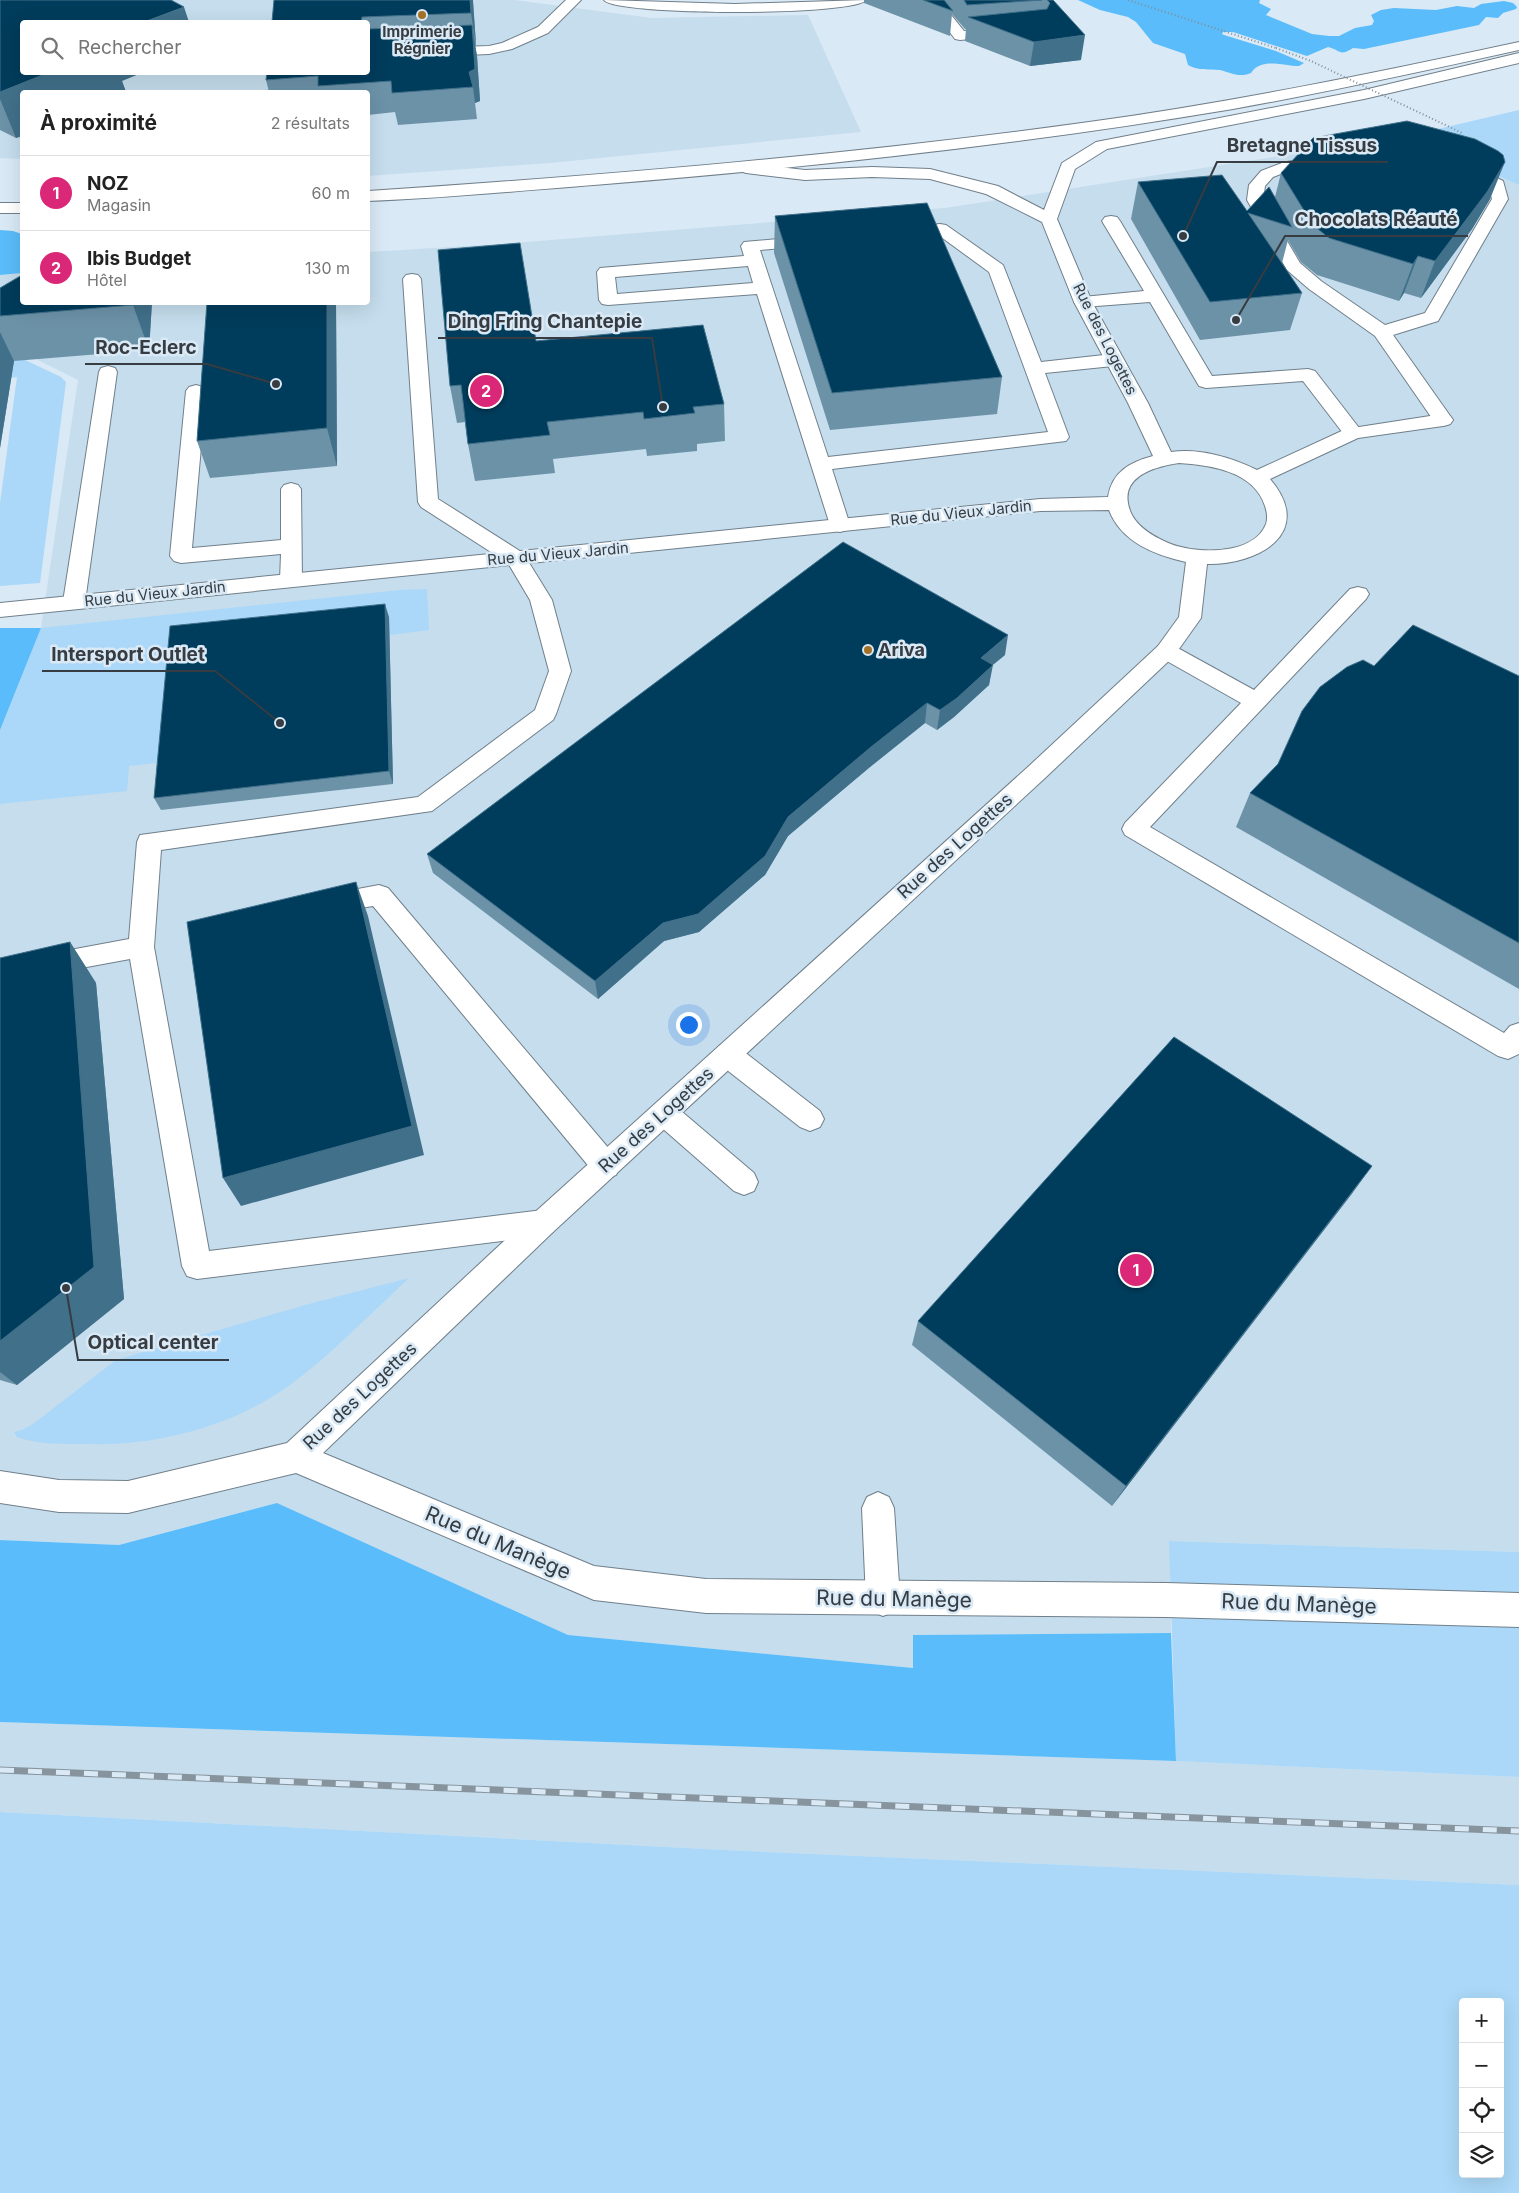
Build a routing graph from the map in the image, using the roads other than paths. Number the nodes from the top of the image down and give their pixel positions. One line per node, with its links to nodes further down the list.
1 (574, 0): 7 (street)
2 (611, 0): 3 (street)
3 (859, 0)
4 (932, 0): 5 (street)
5 (1018, 30)
6 (1519, 46): 11 (street)
7 (370, 55)
8 (1519, 58): 15 (street)
9 (1338, 157): 24 (street)
10 (1445, 160): 24 (street)
11 (746, 168): 12 (street); 15 (street)
12 (370, 196)
13 (0, 208): 14 (street)
14 (20, 208)
15 (1049, 219): 23 (street, Rue des Logettes)
16 (1111, 220): 22 (street)
17 (883, 234): 26 (street)
18 (826, 240): 19 (street)
19 (755, 260): 21 (street); 21 (street)
20 (412, 279): 38 (street)
21 (764, 288): 31 (street)
22 (1154, 296): 23 (street); 29 (street)
23 (1083, 302): 25 (street, Rue des Logettes)
24 (1382, 332): 29 (street)
25 (1113, 360): 26 (street); 30 (street, Rue des Logettes)
26 (1034, 368): 31 (street)
27 (108, 372): 41 (street)
28 (196, 391): 36 (street)
29 (1353, 433): 32 (street)
30 (1164, 459): 32 (street); 34 (street)
31 (820, 464): 35 (street)
32 (1255, 478): 37 (street)
33 (292, 489): 36 (street)
34 (1117, 503): 35 (street, Rue du Vieux Jardin); 37 (street)
35 (840, 526): 38 (street, Rue du Vieux Jardin)
36 (291, 546): 39 (street)
37 (1196, 556): 43 (street, Rue des Logettes)
38 (516, 558): 39 (street, Rue du Vieux Jardin); 46 (street)
39 (290, 580): 41 (street, Rue du Vieux Jardin)
40 (1358, 594): 44 (street)
41 (74, 602): 42 (street, Rue du Vieux Jardin)
42 (0, 610)
43 (1166, 651): 44 (street); 49 (street, Rue des Logettes)
44 (1256, 701): 48 (street)
45 (303, 908): 52 (street)
46 (141, 947): 47 (street); 54 (street)
47 (0, 973)
48 (1519, 1034)
49 (728, 1055): 50 (street, Rue des Logettes); 51 (street)
50 (664, 1113): 52 (street, Rue des Logettes); 53 (street)
51 (810, 1119)
52 (606, 1166): 54 (street, Rue des Logettes)
53 (744, 1182)
54 (543, 1223): 55 (street, Rue des Logettes)
55 (296, 1457): 56 (street, Rue des Logettes); 58 (street, Rue du Manège)
56 (0, 1487)
57 (878, 1508): 58 (street)
58 (884, 1599): 59 (street, Rue du Manège)
59 (1519, 1610)

